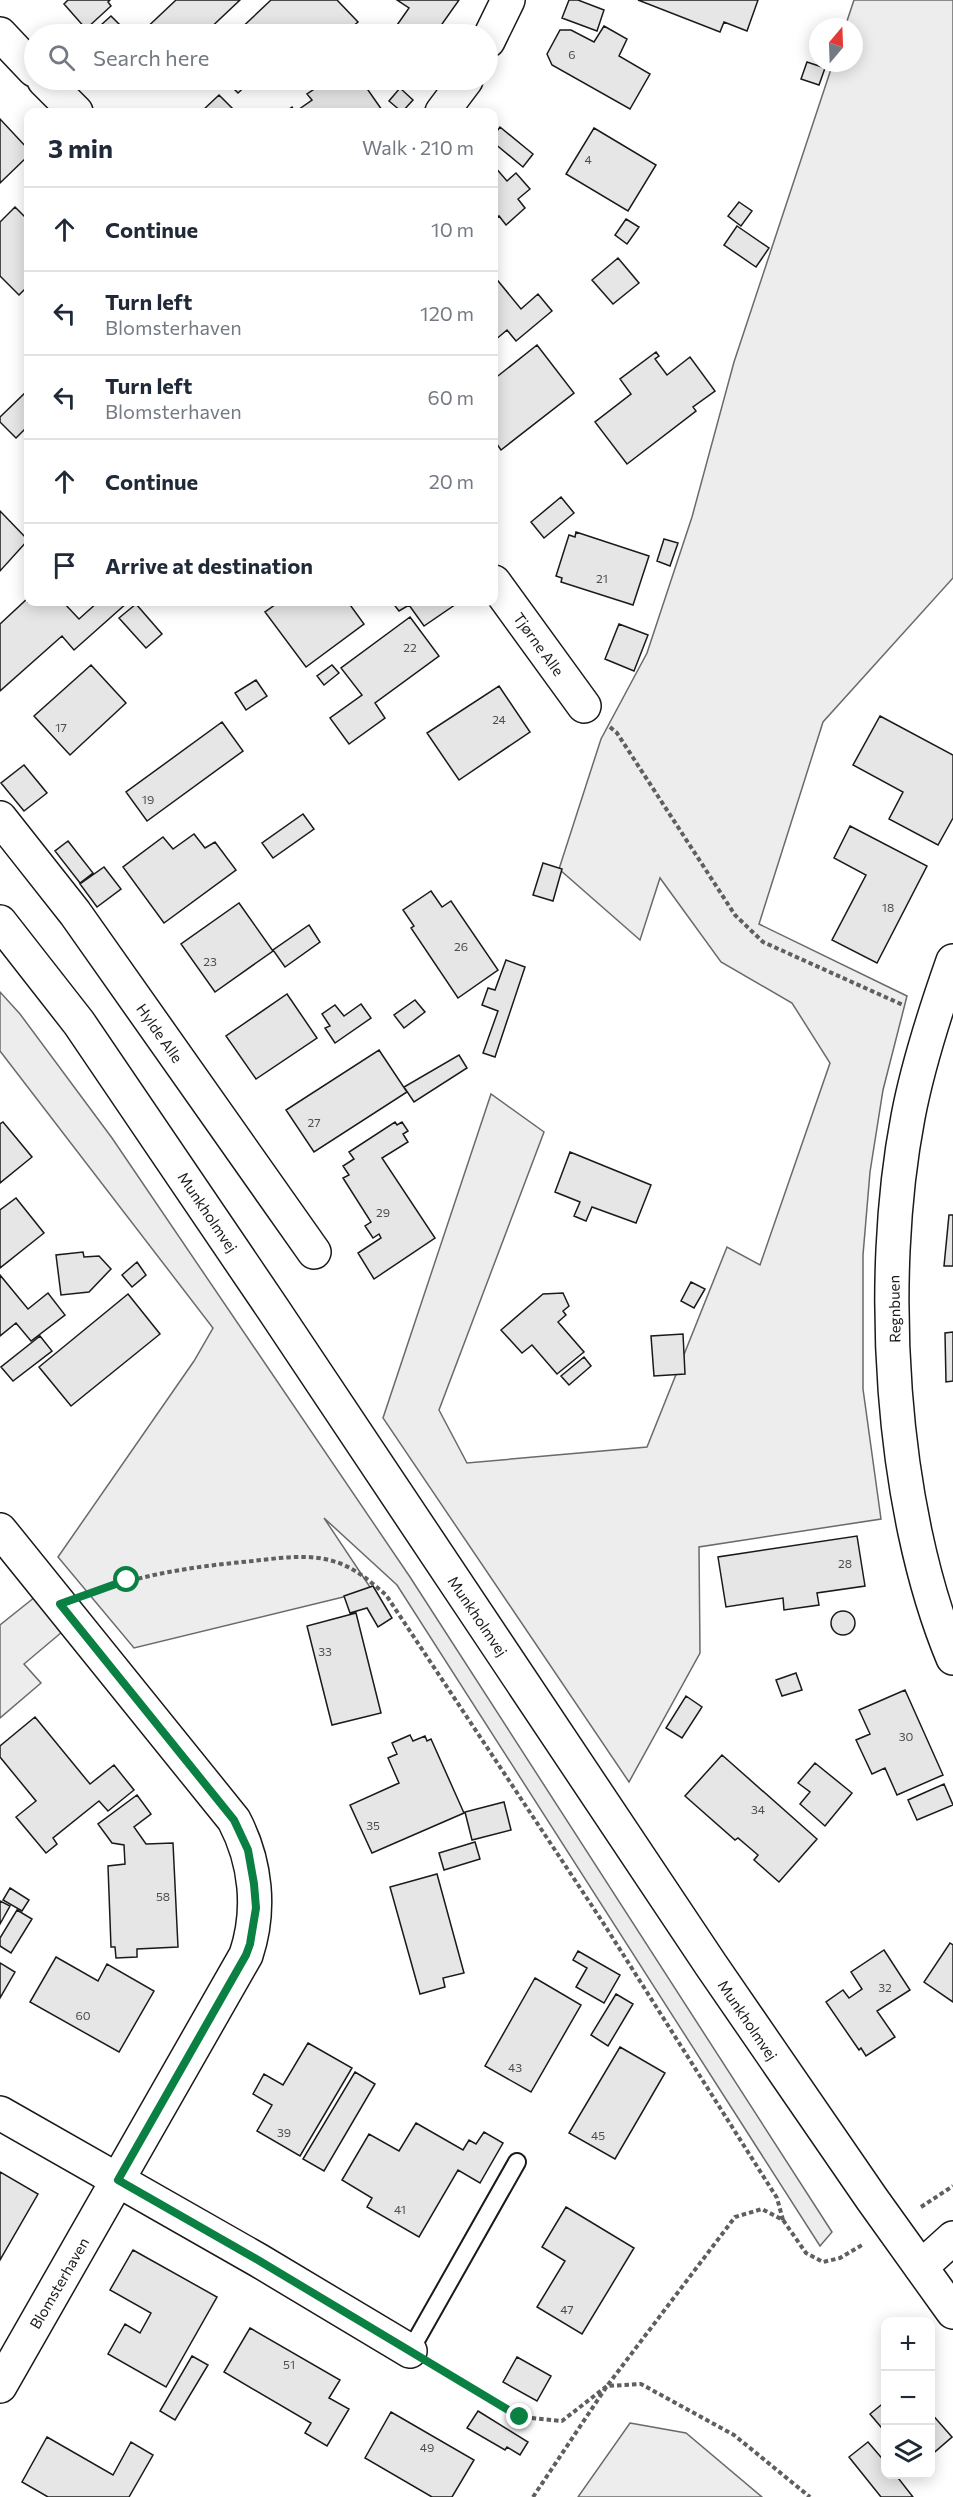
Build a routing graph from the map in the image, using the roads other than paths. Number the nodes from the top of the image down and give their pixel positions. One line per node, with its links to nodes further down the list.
1 (508, 0): 2 (street)
2 (496, 24)
3 (0, 34): 4 (street)
4 (24, 59)
5 (54, 90): 7 (street)
6 (458, 90): 8 (street)
7 (72, 108)
8 (445, 108)
9 (498, 588): 10 (street, Tjørne Alle)
10 (584, 706)
11 (0, 818): 14 (street, Hylde Alle)
12 (0, 922): 21 (street, Munkholmvej)
13 (953, 961): 16 (street, Regnbuen)
14 (314, 1252)
15 (0, 1530): 19 (street, Blomsterhaven)
16 (953, 1658)
17 (0, 2113): 19 (street)
18 (518, 2162): 23 (lane)
19 (118, 2180): 23 (street); 24 (street, Blomsterhaven)
20 (953, 2238): 21 (street)
21 (921, 2267): 22 (street, Munkholmvej)
22 (953, 2312)
23 (410, 2351)
24 (0, 2386)

